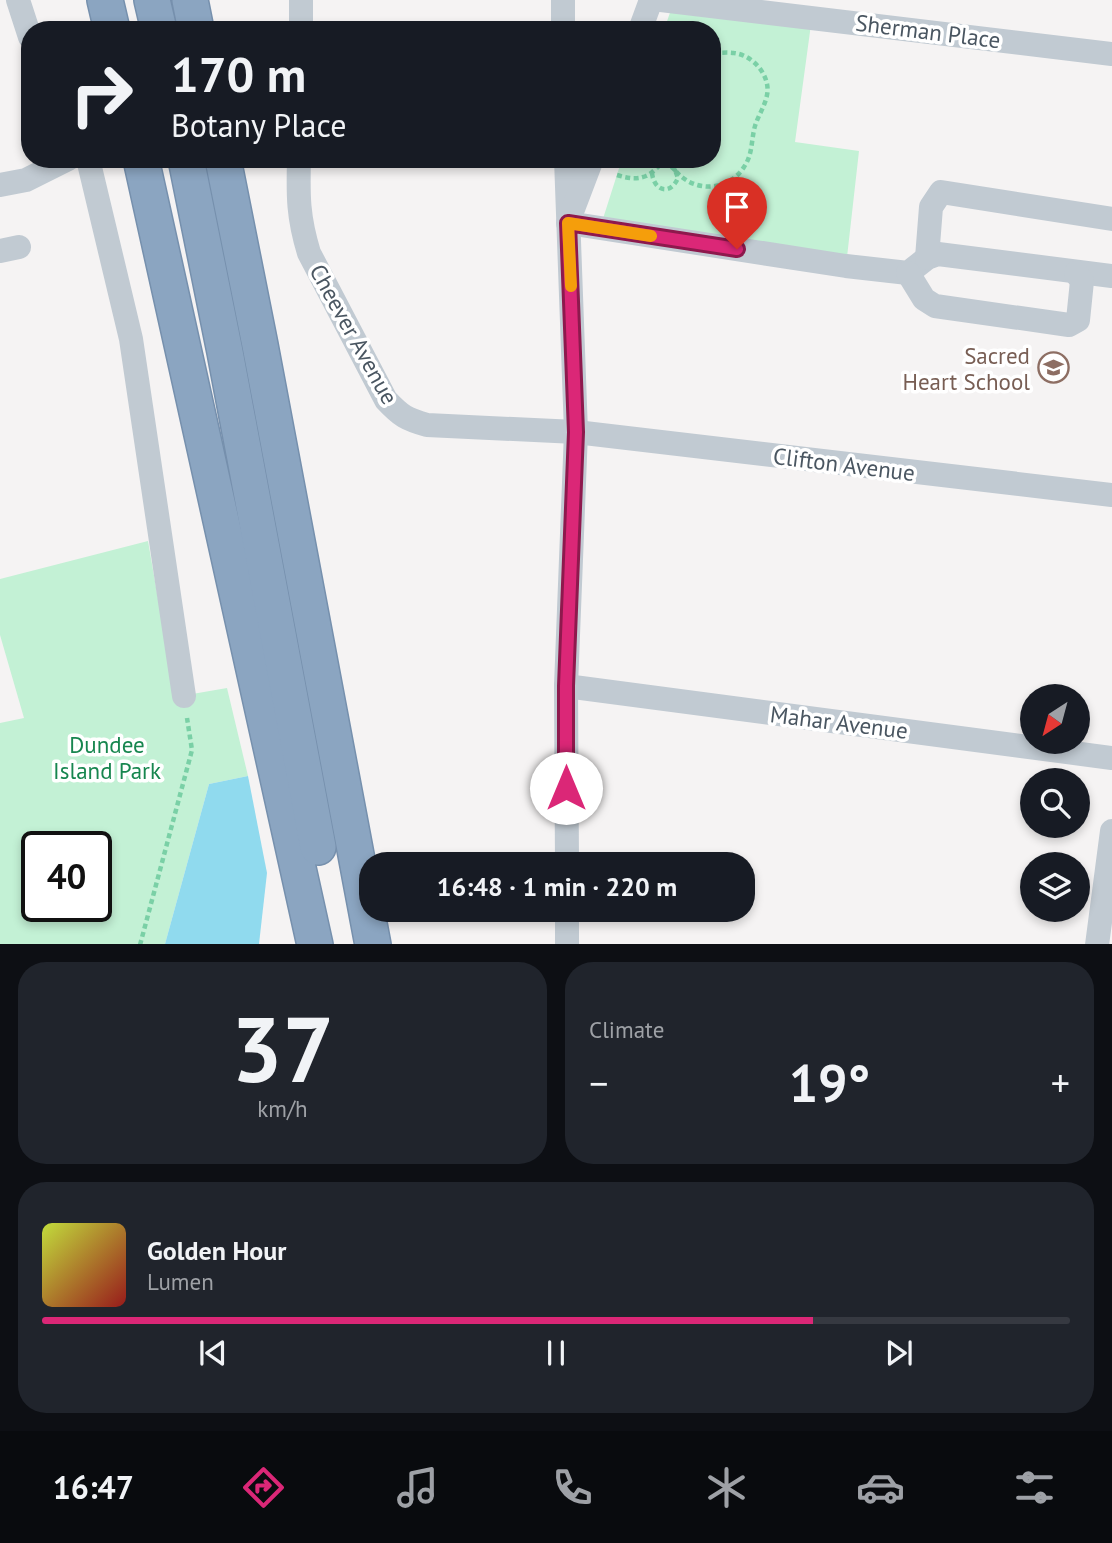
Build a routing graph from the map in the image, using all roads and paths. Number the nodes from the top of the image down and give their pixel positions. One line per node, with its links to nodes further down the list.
1 (18, 0): 9 (street)
2 (105, 0): 10 (highway)
3 (152, 0): 11 (highway)
4 (190, 0): 12 (highway)
5 (301, 0): 13 (street)
6 (563, 0): 14 (street)
7 (651, 0): 15 (street)
8 (661, 0): 17 (street, Sherman Place)
9 (25, 21)
10 (110, 21)
11 (157, 21)
12 (194, 21)
13 (300, 21)
14 (563, 21)
15 (643, 21)
16 (721, 53): 28 (path)
17 (1112, 54)
18 (50, 168): 31 (street)
19 (90, 168): 40 (street)
20 (143, 168): 46 (highway)
21 (188, 168): 47 (highway)
22 (225, 168): 48 (highway)
23 (299, 168): 37 (street, Cheever Avenue)
24 (566, 168): 33 (street)
25 (589, 168): 33 (street)
26 (655, 168): 29 (path)
27 (673, 168): 28 (path)
28 (675, 170): 29 (path)
29 (652, 173): 30 (path)
30 (617, 175)
31 (0, 185)
32 (1112, 219): 34 (street)
33 (568, 223): 34 (street); 37 (street)
34 (918, 265): 35 (street); 35 (street)
35 (1076, 273): 36 (street)
36 (1112, 276)
37 (576, 432): 38 (street, Clifton Avenue); 39 (street)
38 (1112, 495)
39 (566, 686): 41 (street, Mahar Avenue); 43 (street)
40 (184, 696): 45 (path)
41 (1112, 758)
42 (1112, 831): 50 (street)
43 (567, 852)
44 (567, 922): 49 (street)
45 (140, 944)
46 (315, 944)
47 (336, 944)
48 (373, 944)
49 (567, 944)
50 (1097, 944)

